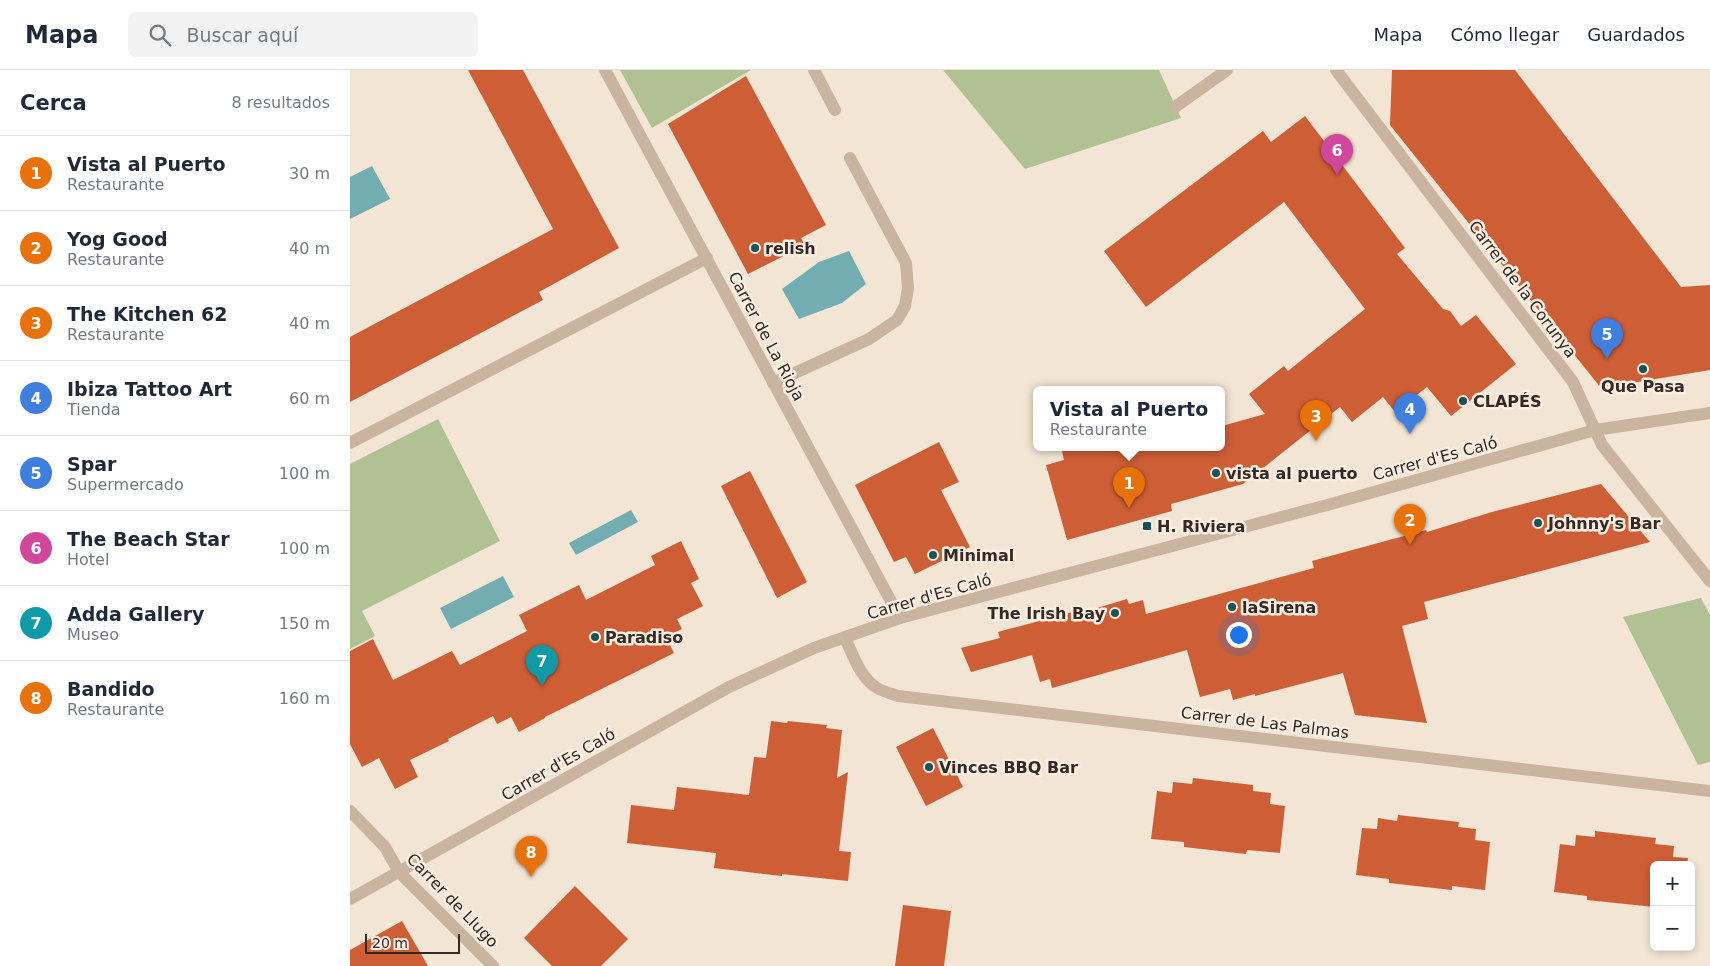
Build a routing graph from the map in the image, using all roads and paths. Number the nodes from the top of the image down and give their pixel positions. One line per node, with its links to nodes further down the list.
1 (604, 70): 8 (street, Carrer de La Rioja)
2 (814, 70): 6 (street)
3 (1227, 70): 5 (street)
4 (1336, 70): 11 (street, Carrer de la Corunya)
5 (1175, 107)
6 (835, 110)
7 (850, 158): 9 (street)
8 (707, 258): 9 (street, Carrer de La Rioja); 12 (street)
9 (773, 383): 14 (street, Carrer de La Rioja)
10 (1710, 413): 11 (street, Carrer d'Es Caló)
11 (1595, 430): 13 (street, Carrer de la Corunya); 14 (street, Carrer d'Es Caló)
12 (350, 443)
13 (1710, 581)
14 (900, 618): 15 (street, Carrer d'Es Caló)
15 (845, 638): 16 (street, Carrer de Las Palmas); 18 (street, Carrer d'Es Caló)
16 (1710, 791)
17 (350, 811): 18 (street, Carrer de Llugo)
18 (399, 872): 19 (street, Carrer d'Es Caló); 20 (street, Carrer de Llugo)
19 (350, 899)
20 (493, 966)

